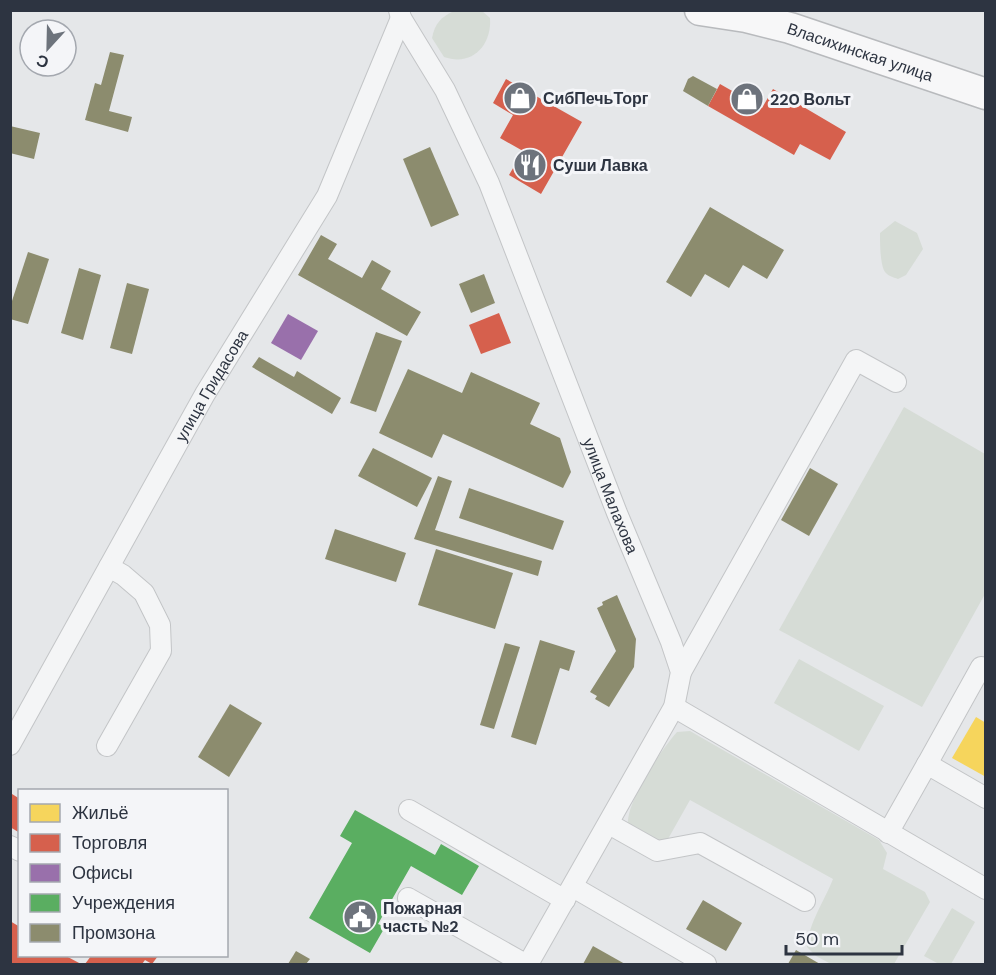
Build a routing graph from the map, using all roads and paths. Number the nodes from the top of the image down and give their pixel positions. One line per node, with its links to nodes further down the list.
1 (700, 10): 3 (highway, Власихинская улица)
2 (400, 14): 6 (street, улица Гридасова); 8 (street, улица Малахова)
3 (759, 14): 4 (highway, Власихинская улица)
4 (986, 94)
5 (896, 382): 8 (street)
6 (109, 567): 10 (street, улица Гридасова); 11 (street)
7 (981, 667): 12 (street)
8 (681, 672): 9 (street, улица Малахова)
9 (674, 707): 15 (street, улица Малахова); 16 (street)
10 (10, 745)
11 (107, 746)
12 (927, 764): 13 (street); 16 (street)
13 (986, 798)
14 (409, 810): 18 (street)
15 (609, 824): 18 (street, улица Малахова); 20 (street)
16 (888, 833): 17 (street)
17 (986, 889)
18 (569, 894): 21 (street, улица Малахова); 22 (street)
19 (408, 898): 21 (street)
20 (806, 901)
21 (526, 964)
22 (706, 964)

